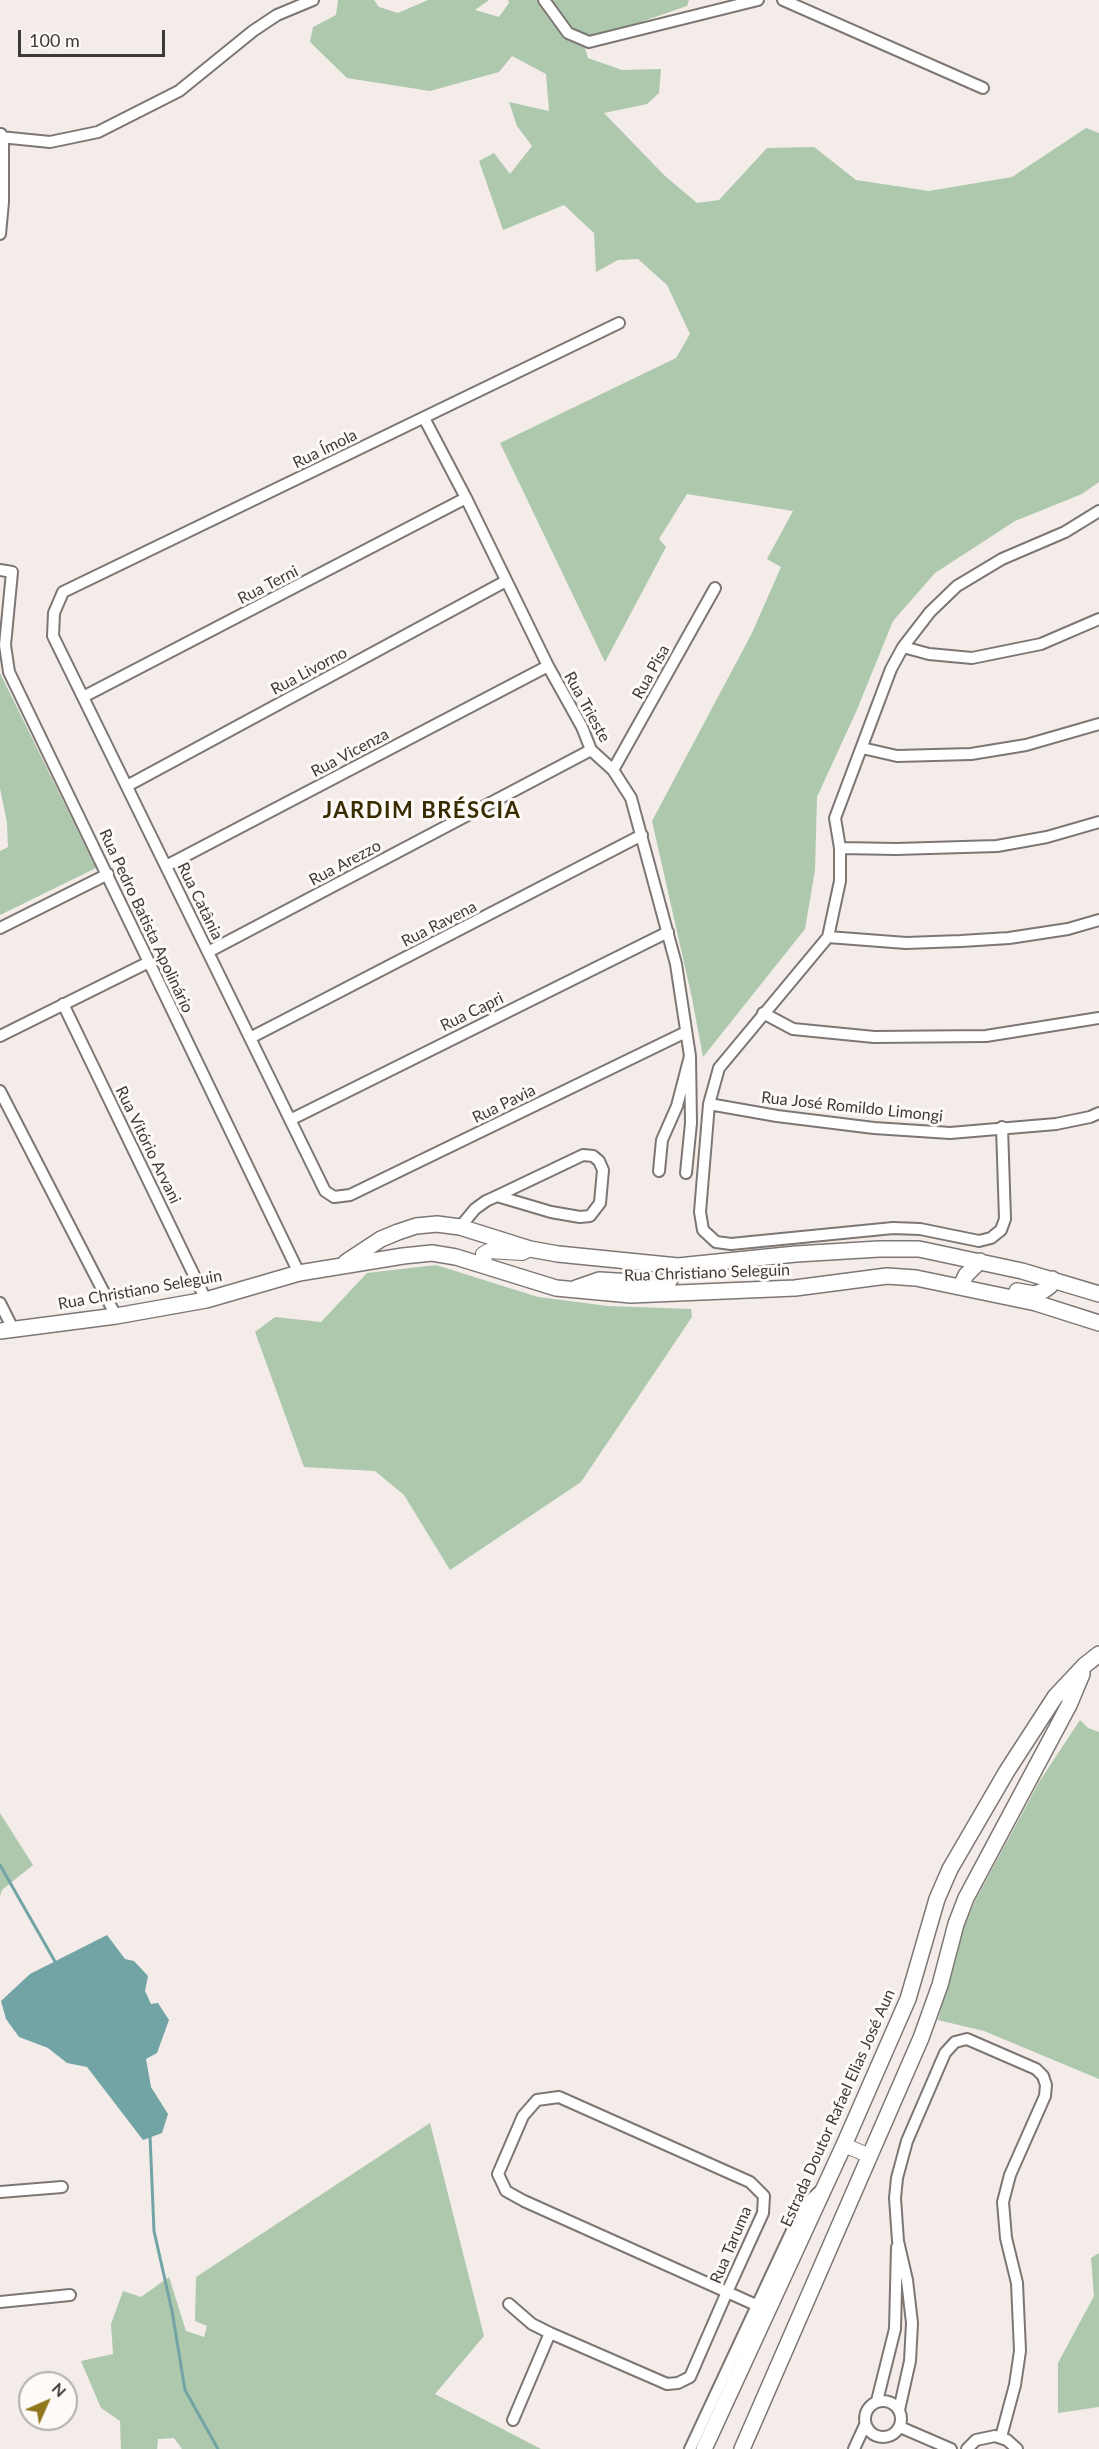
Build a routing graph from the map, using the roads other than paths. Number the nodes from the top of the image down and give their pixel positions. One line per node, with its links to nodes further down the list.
1 (313, 0): 6 (street)
2 (544, 0): 3 (street)
3 (758, 0)
4 (783, 0): 5 (street)
5 (983, 88)
6 (1, 135): 7 (street)
7 (0, 234)
8 (619, 322): 9 (street, Rua Ímola)
9 (424, 418): 10 (street, Rua Trieste); 15 (street, Rua Ímola)
10 (466, 498): 13 (street, Rua Trieste); 19 (street, Rua Terni)
11 (1099, 511): 17 (street)
12 (0, 570): 29 (street, Rua Pedro Batista Apolinário)
13 (506, 581): 18 (street, Rua Trieste); 24 (street, Rua Livorno)
14 (715, 588): 23 (street, Rua Pisa)
15 (54, 613): 19 (street, Rua Catânia)
16 (1099, 619): 17 (street)
17 (903, 647): 21 (street)
18 (548, 666): 22 (street, Rua Trieste); 28 (street, Rua Vicenza)
19 (83, 698): 24 (street, Rua Catânia)
20 (1099, 724): 21 (street)
21 (862, 748): 27 (street)
22 (591, 750): 23 (street, Rua Trieste); 34 (street, Rua Arezzo)
23 (613, 770): 26 (street, Rua Trieste)
24 (127, 786): 28 (street, Rua Catânia)
25 (1099, 822): 27 (street)
26 (642, 835): 32 (street, Rua Trieste); 41 (street, Rua Ravena)
27 (840, 848): 33 (street)
28 (166, 866): 34 (street, Rua Catânia)
29 (108, 874): 31 (street); 35 (street, Rua Pedro Batista Apolinário)
30 (1099, 920): 33 (street)
31 (0, 928)
32 (668, 932): 39 (street, Rua Trieste); 46 (street, Rua Capri)
33 (828, 937): 37 (street)
34 (208, 952): 41 (street, Rua Catânia)
35 (149, 962): 36 (street); 60 (street, Rua Pedro Batista Apolinário)
36 (63, 1004): 40 (street); 66 (street, Rua Vitório Arvani)
37 (763, 1013): 38 (street); 44 (street)
38 (1099, 1018)
39 (686, 1032): 42 (street, Rua Trieste); 52 (street, Rua Pavia)
40 (0, 1036)
41 (250, 1038): 46 (street, Rua Catânia)
42 (690, 1056): 48 (street, Rua Trieste); 49 (street, Rua Trieste)
43 (0, 1091): 68 (street)
44 (709, 1104): 47 (street, Rua José Romildo Limongi); 47 (street)
45 (1099, 1113): 47 (street, Rua José Romildo Limongi)
46 (290, 1120): 52 (street, Rua Catânia)
47 (1002, 1127)
48 (659, 1171)
49 (686, 1173)
50 (522, 1184): 51 (street); 53 (street); 53 (street)
51 (497, 1196): 53 (street); 54 (street)
52 (333, 1197)
53 (533, 1206)
54 (460, 1227): 55 (main road); 57 (main road)
55 (530, 1249): 58 (street); 59 (main road)
56 (980, 1261): 59 (main road); 61 (main road); 62 (main road)
57 (341, 1265): 58 (main road, Rua Christiano Seleguin); 60 (main road, Rua Christiano Seleguin)
58 (486, 1266): 63 (main road, Rua Christiano Seleguin)
59 (678, 1266): 63 (main road)
60 (299, 1273): 66 (main road, Rua Christiano Seleguin)
61 (1052, 1279): 64 (main road); 65 (main road)
62 (961, 1286): 63 (main road, Rua Christiano Seleguin); 65 (main road, Rua Christiano Seleguin)
63 (570, 1290)
64 (1099, 1294)
65 (1000, 1295): 69 (main road, Rua Christiano Seleguin)
66 (206, 1300): 68 (main road, Rua Christiano Seleguin)
67 (0, 1304): 70 (street)
68 (116, 1316): 70 (main road, Rua Christiano Seleguin)
69 (1099, 1323)
70 (6, 1330)
71 (1099, 1654): 72 (main road, Estrada Doutor Rafael Elias José Aun)
72 (1085, 1665): 73 (main road, Estrada Doutor Rafael Elias José Aun); 74 (main road)
73 (844, 2145): 74 (street); 76 (main road, Estrada Doutor Rafael Elias José Aun)
74 (870, 2156): 94 (main road)
75 (62, 2187): 77 (street)
76 (822, 2189): 83 (street); 93 (main road, Estrada Doutor Rafael Elias José Aun)
77 (0, 2192)
78 (898, 2241): 85 (street); 86 (street); 91 (street)
79 (728, 2292): 79 (street, Rua Taruma); 83 (street); 84 (street, Rua Taruma)
80 (70, 2295): 81 (street)
81 (0, 2302)
82 (510, 2304): 84 (street, Rua Taruma)
83 (756, 2305): 92 (street)
84 (550, 2333): 87 (street)
85 (877, 2402): 86 (street); 88 (street)
86 (899, 2410): 89 (street)
87 (513, 2420)
88 (865, 2425): 90 (street); 95 (street)
89 (900, 2427): 90 (street); 97 (street)
90 (891, 2436): 96 (street)
91 (1001, 2437): 98 (street); 99 (street)
92 (690, 2449)
93 (704, 2449)
94 (742, 2449)
95 (854, 2449)
96 (881, 2449)
97 (951, 2449)
98 (967, 2449)
99 (1017, 2449)

